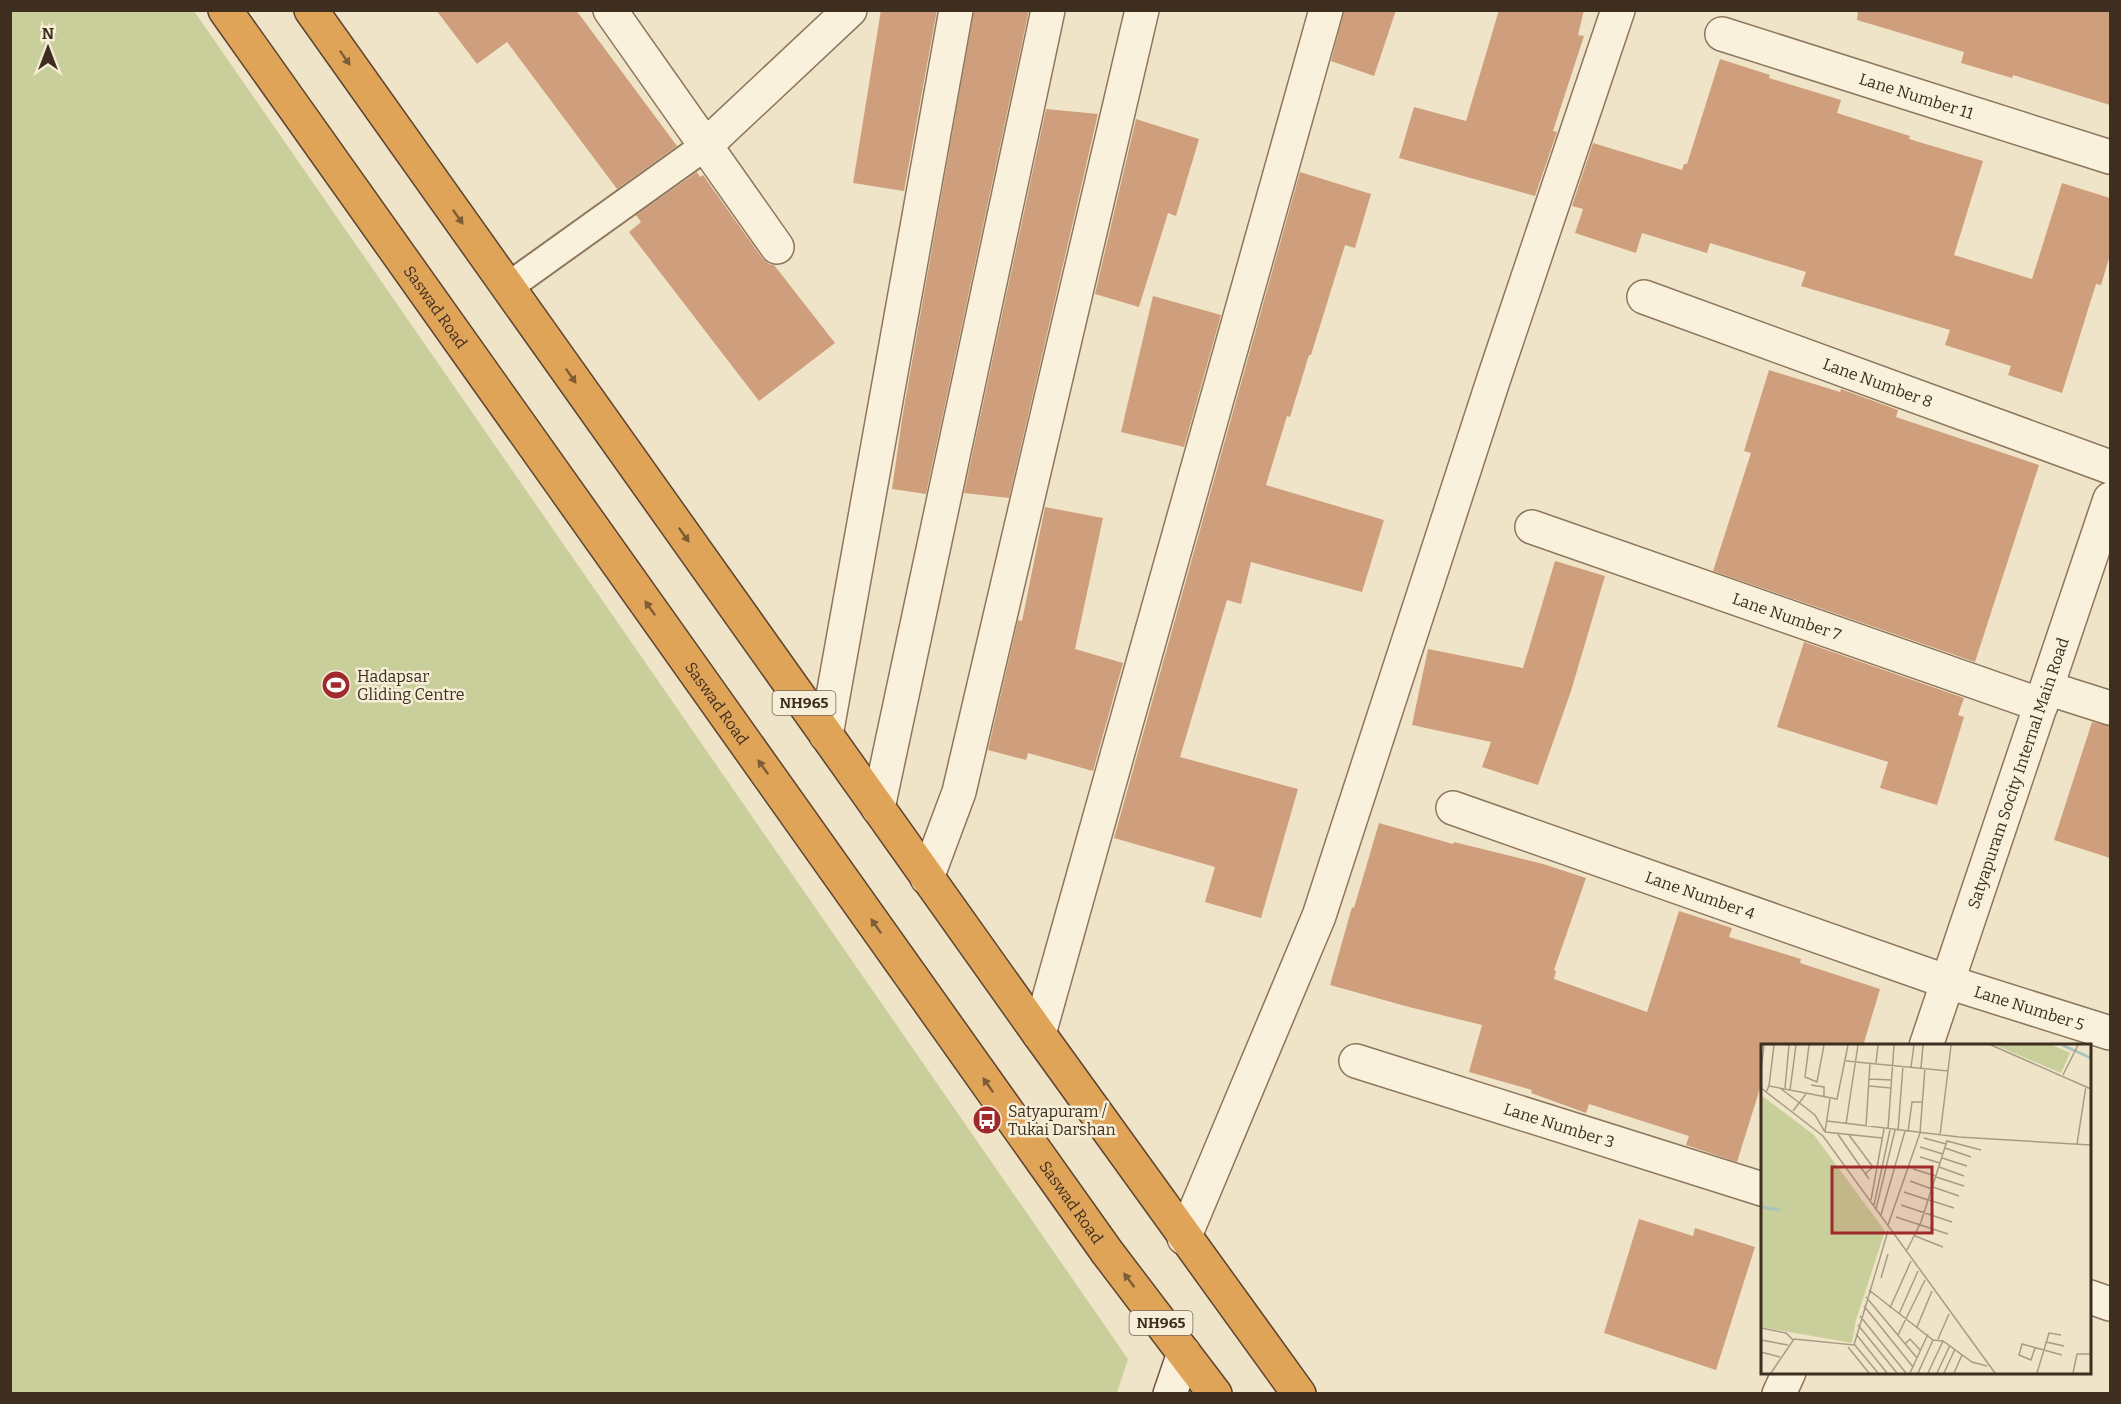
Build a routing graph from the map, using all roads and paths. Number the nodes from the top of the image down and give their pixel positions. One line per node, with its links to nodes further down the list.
1 (225, 10): 34 (highway, Saswad Road / NH965, one-way to 1)
2 (311, 10): 14 (highway, NH965, one-way to 14)
3 (610, 10): 11 (street)
4 (850, 10): 11 (street)
5 (956, 10): 21 (street)
6 (1048, 10): 22 (street)
7 (1142, 10): 24 (street)
8 (1326, 10): 27 (street)
9 (1618, 10): 31 (street)
10 (1722, 34): 12 (street, Lane Number 11)
11 (705, 146): 13 (street); 14 (lane)
12 (2110, 157)
13 (777, 247)
14 (508, 287): 21 (highway, NH965, one-way to 21)
15 (1644, 297): 16 (street, Lane Number 8)
16 (2110, 466)
17 (2110, 499): 19 (street, Satyapuram Socity Internal Main Road)
18 (1532, 527): 19 (street, Lane Number 7)
19 (2044, 697): 20 (street, Lane Number 7); 25 (street, Satyapuram Socity Internal Main Road)
20 (2110, 708)
21 (826, 735): 22 (highway, NH965)
22 (878, 808): 24 (highway, NH965)
23 (1453, 808): 25 (street, Lane Number 4)
24 (927, 878): 27 (highway, NH965)
25 (1948, 982): 26 (street, Lane Number 5); 28 (street, Satyapuram Socity Internal Main Road)
26 (2110, 1033)
27 (1039, 1034): 31 (highway, NH965)
28 (1927, 1044)
29 (1356, 1062): 30 (street, Lane Number 3)
30 (1761, 1189)
31 (1184, 1238): 38 (highway, NH965)
32 (2091, 1297): 33 (street)
33 (2110, 1304)
34 (1184, 1353): 36 (street); 37 (highway, Saswad Road / NH965)
35 (1788, 1374): 39 (street)
36 (1170, 1394)
37 (1215, 1394)
38 (1299, 1394)
39 (1779, 1394)

